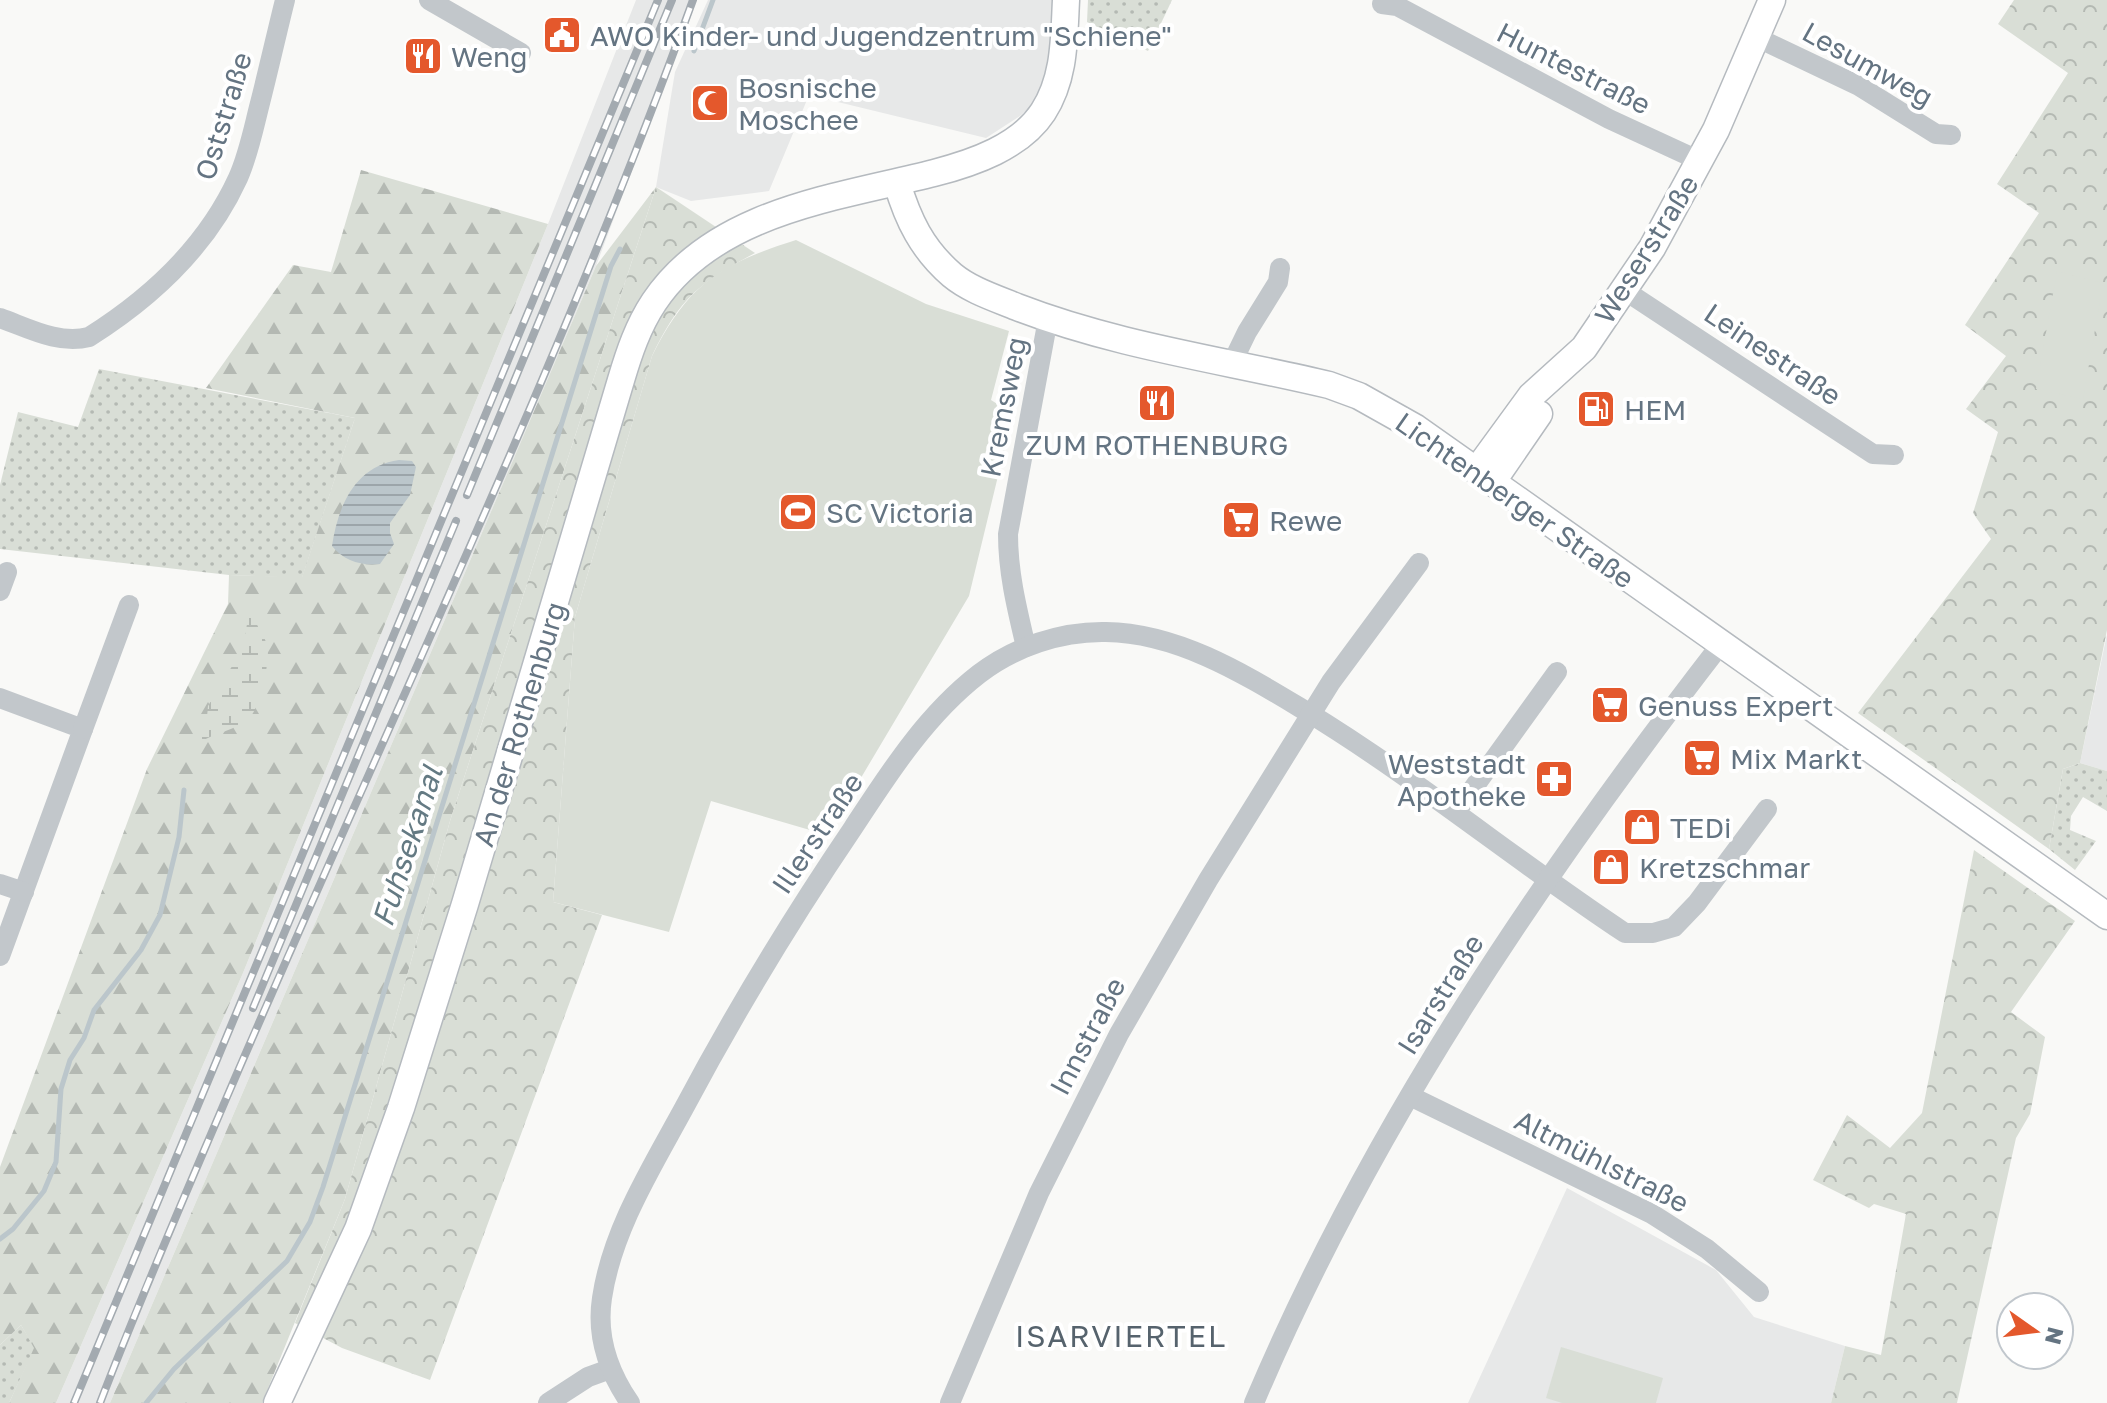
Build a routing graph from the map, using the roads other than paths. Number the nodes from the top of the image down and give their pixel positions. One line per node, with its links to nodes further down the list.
1 (285, 0): 13 (street, Oststraße)
2 (429, 0): 7 (street)
3 (1066, 0): 10 (street, An der Rothenburg)
4 (1772, 0): 6 (street, Weserstraße)
5 (1382, 4): 9 (street, Huntestraße)
6 (1758, 38): 8 (street, Lesumweg); 9 (street, Weserstraße)
7 (521, 53)
8 (1951, 135)
9 (1700, 161): 12 (street, Weserstraße)
10 (897, 183): 14 (street, Lichtenberger Straße); 36 (street, An der Rothenburg)
11 (1280, 268): 15 (street)
12 (1624, 290): 16 (street, Leinestraße); 17 (street, Weserstraße)
13 (0, 318)
14 (1048, 319): 15 (street, Lichtenberger Straße); 21 (street, Kremsweg)
15 (1231, 365): 17 (street, Lichtenberger Straße)
16 (1894, 455)
17 (1485, 475): 20 (street, Lichtenberger Straße)
18 (1419, 563): 24 (street)
19 (129, 605): 25 (street)
20 (1721, 644): 28 (street, Isarstraße); 31 (street, Lichtenberger Straße)
21 (1026, 647): 24 (street, Illerstraße); 35 (street, Illerstraße)
22 (1557, 672): 27 (street)
23 (0, 698): 25 (street)
24 (1311, 715): 27 (street, Illerstraße); 39 (street, Innstraße)
25 (83, 729): 30 (street)
26 (1767, 809): 28 (street, Illerstraße)
27 (1456, 812): 28 (street, Illerstraße)
28 (1547, 879): 33 (street, Isarstraße)
29 (0, 884): 30 (street)
30 (24, 892): 32 (street)
31 (2107, 916)
32 (0, 956)
33 (1410, 1096): 34 (street, Altmühlstraße); 40 (street, Isarstraße)
34 (1759, 1292)
35 (610, 1369): 37 (street); 38 (street, Illerstraße)
36 (277, 1403)
37 (548, 1403)
38 (630, 1403)
39 (950, 1403)
40 (1254, 1403)

